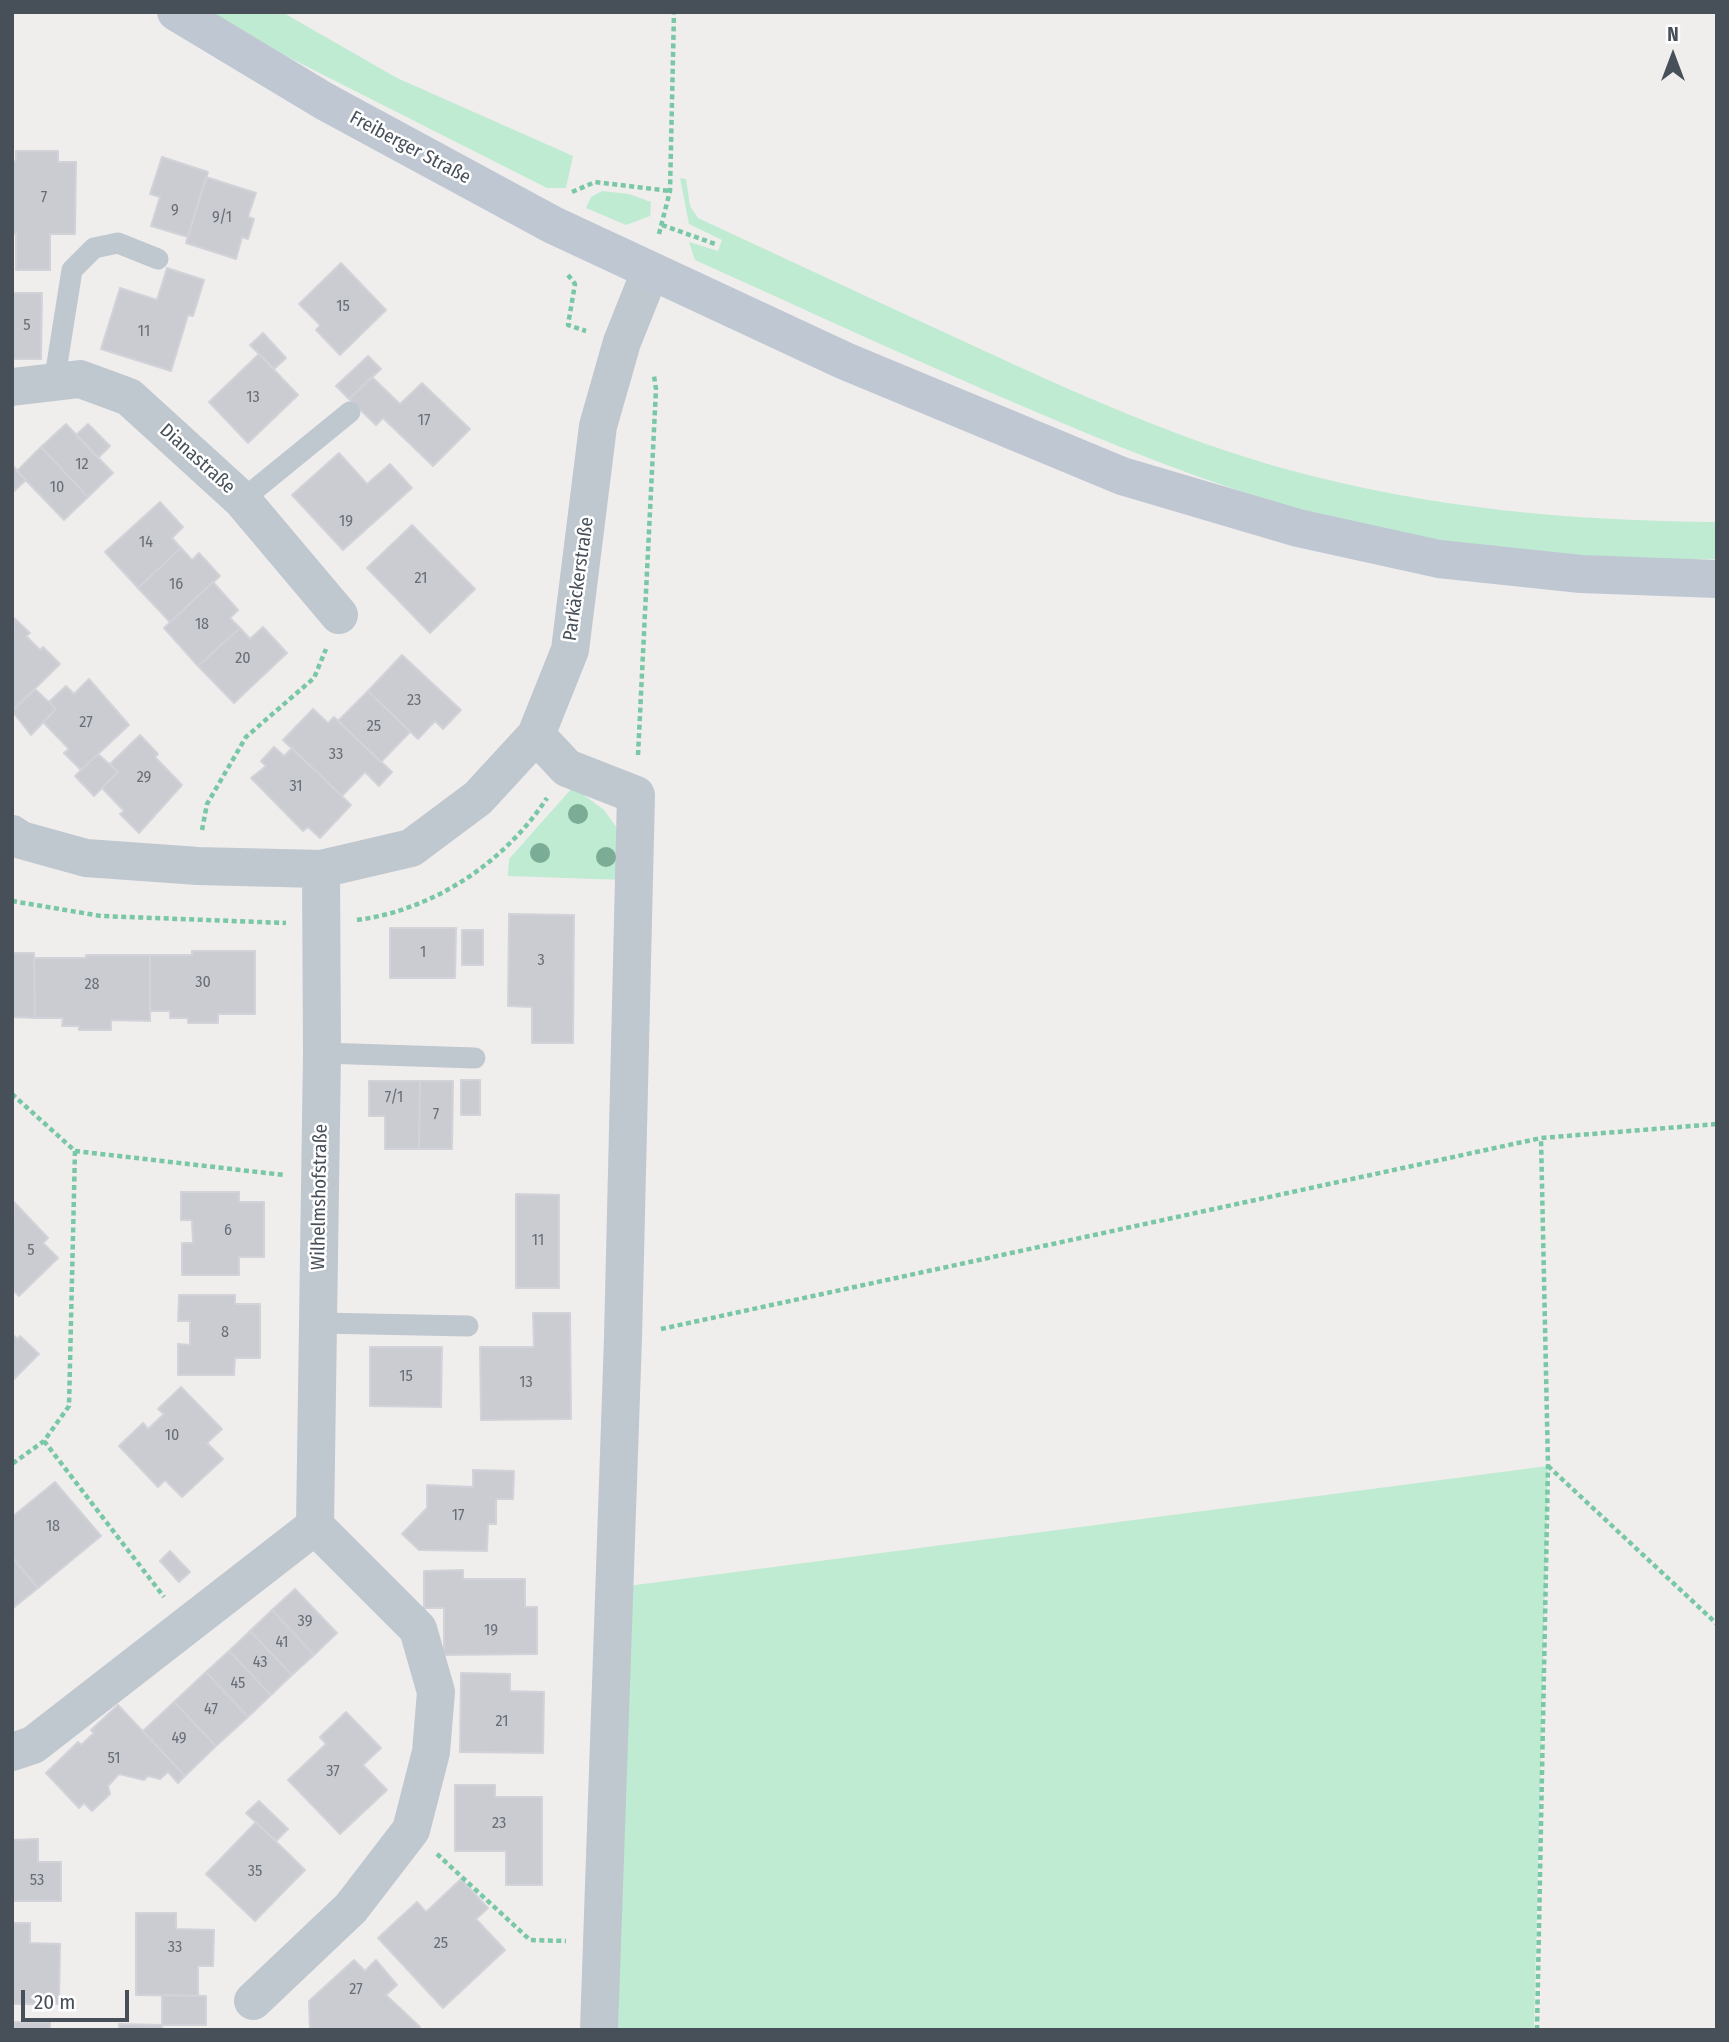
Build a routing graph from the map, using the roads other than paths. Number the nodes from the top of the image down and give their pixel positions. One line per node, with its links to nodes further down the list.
1 (176, 12): 3 (main road, Freiberger Straße)
2 (158, 259): 4 (lane)
3 (650, 272): 8 (main road, Freiberger Straße); 10 (street, Parkäckerstraße)
4 (54, 383): 5 (street, Dianastraße); 7 (street, Dianastraße)
5 (12, 387)
6 (350, 412): 7 (lane)
7 (242, 500): 9 (street, Dianastraße)
8 (1717, 579)
9 (339, 615)
10 (536, 735): 12 (street, Parkäckerstraße); 20 (street)
11 (15, 843): 12 (street, Parkäckerstraße)
12 (321, 869): 13 (street, Wilhelmshofstraße)
13 (322, 1053): 14 (lane); 15 (street, Wilhelmshofstraße)
14 (475, 1058)
15 (319, 1323): 16 (lane); 17 (street, Wilhelmshofstraße)
16 (468, 1326)
17 (315, 1526): 18 (street); 19 (street)
18 (12, 1752)
19 (253, 2001)
20 (599, 2030)

